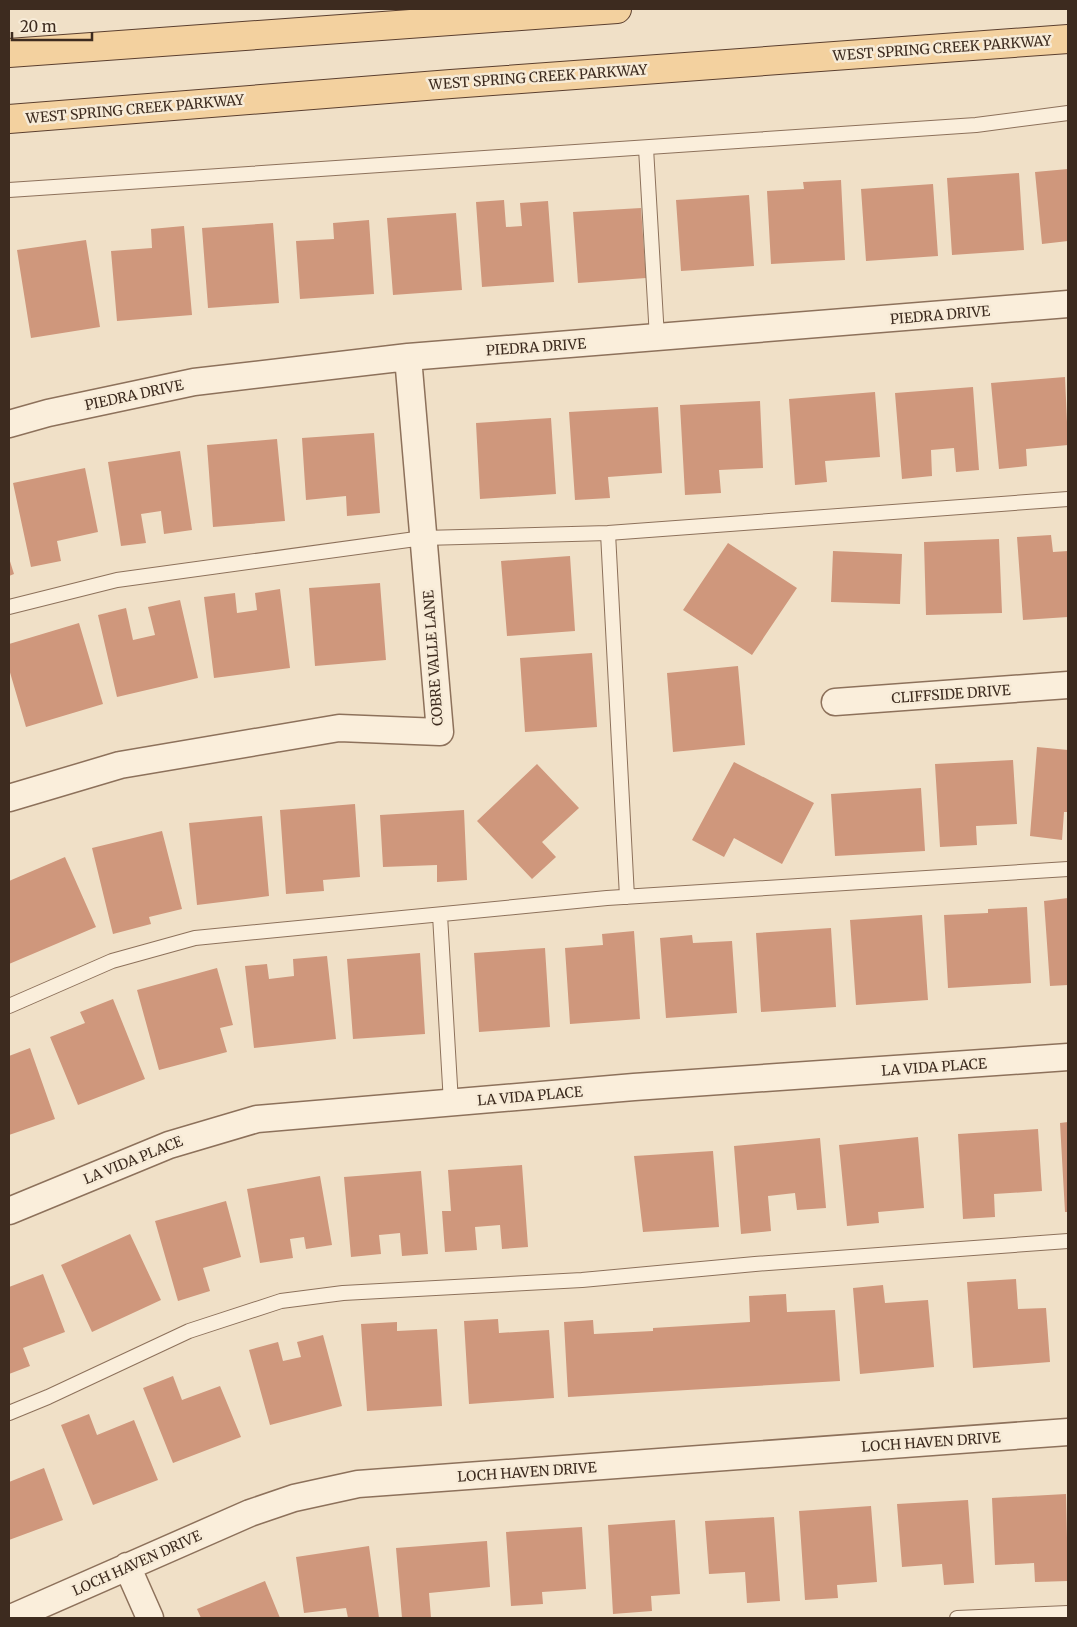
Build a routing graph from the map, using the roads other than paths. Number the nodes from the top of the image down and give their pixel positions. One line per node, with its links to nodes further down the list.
1 (617, 9): 3 (main road)
2 (1068, 39): 5 (main road, WEST SPRING CREEK PARKWAY)
3 (9, 53)
4 (1068, 113): 6 (lane)
5 (9, 119)
6 (646, 148): 7 (lane); 9 (lane)
7 (9, 190)
8 (1068, 304): 9 (street, PIEDRA DRIVE)
9 (657, 338): 10 (street, PIEDRA DRIVE)
10 (408, 357): 11 (street, PIEDRA DRIVE); 14 (street, COBRE VALLE LANE)
11 (9, 424)
12 (1068, 499): 13 (lane)
13 (608, 534): 14 (lane); 20 (lane)
14 (423, 538): 15 (lane); 18 (street, COBRE VALLE LANE)
15 (9, 607)
16 (1068, 685): 17 (street, CLIFFSIDE DRIVE)
17 (834, 702)
18 (9, 798)
19 (1068, 869): 20 (lane)
20 (627, 897): 21 (lane)
21 (440, 915): 22 (lane); 24 (lane)
22 (9, 1006)
23 (1068, 1057): 24 (street, LA VIDA PLACE)
24 (451, 1103): 25 (street, LA VIDA PLACE)
25 (9, 1210)
26 (1068, 1241): 27 (lane)
27 (9, 1413)
28 (1068, 1432): 29 (street, LOCH HAVEN DRIVE)
29 (127, 1566): 31 (street, LOCH HAVEN DRIVE); 32 (street)
30 (1068, 1613): 33 (lane)
31 (11, 1618)
32 (150, 1618)
33 (957, 1618)

